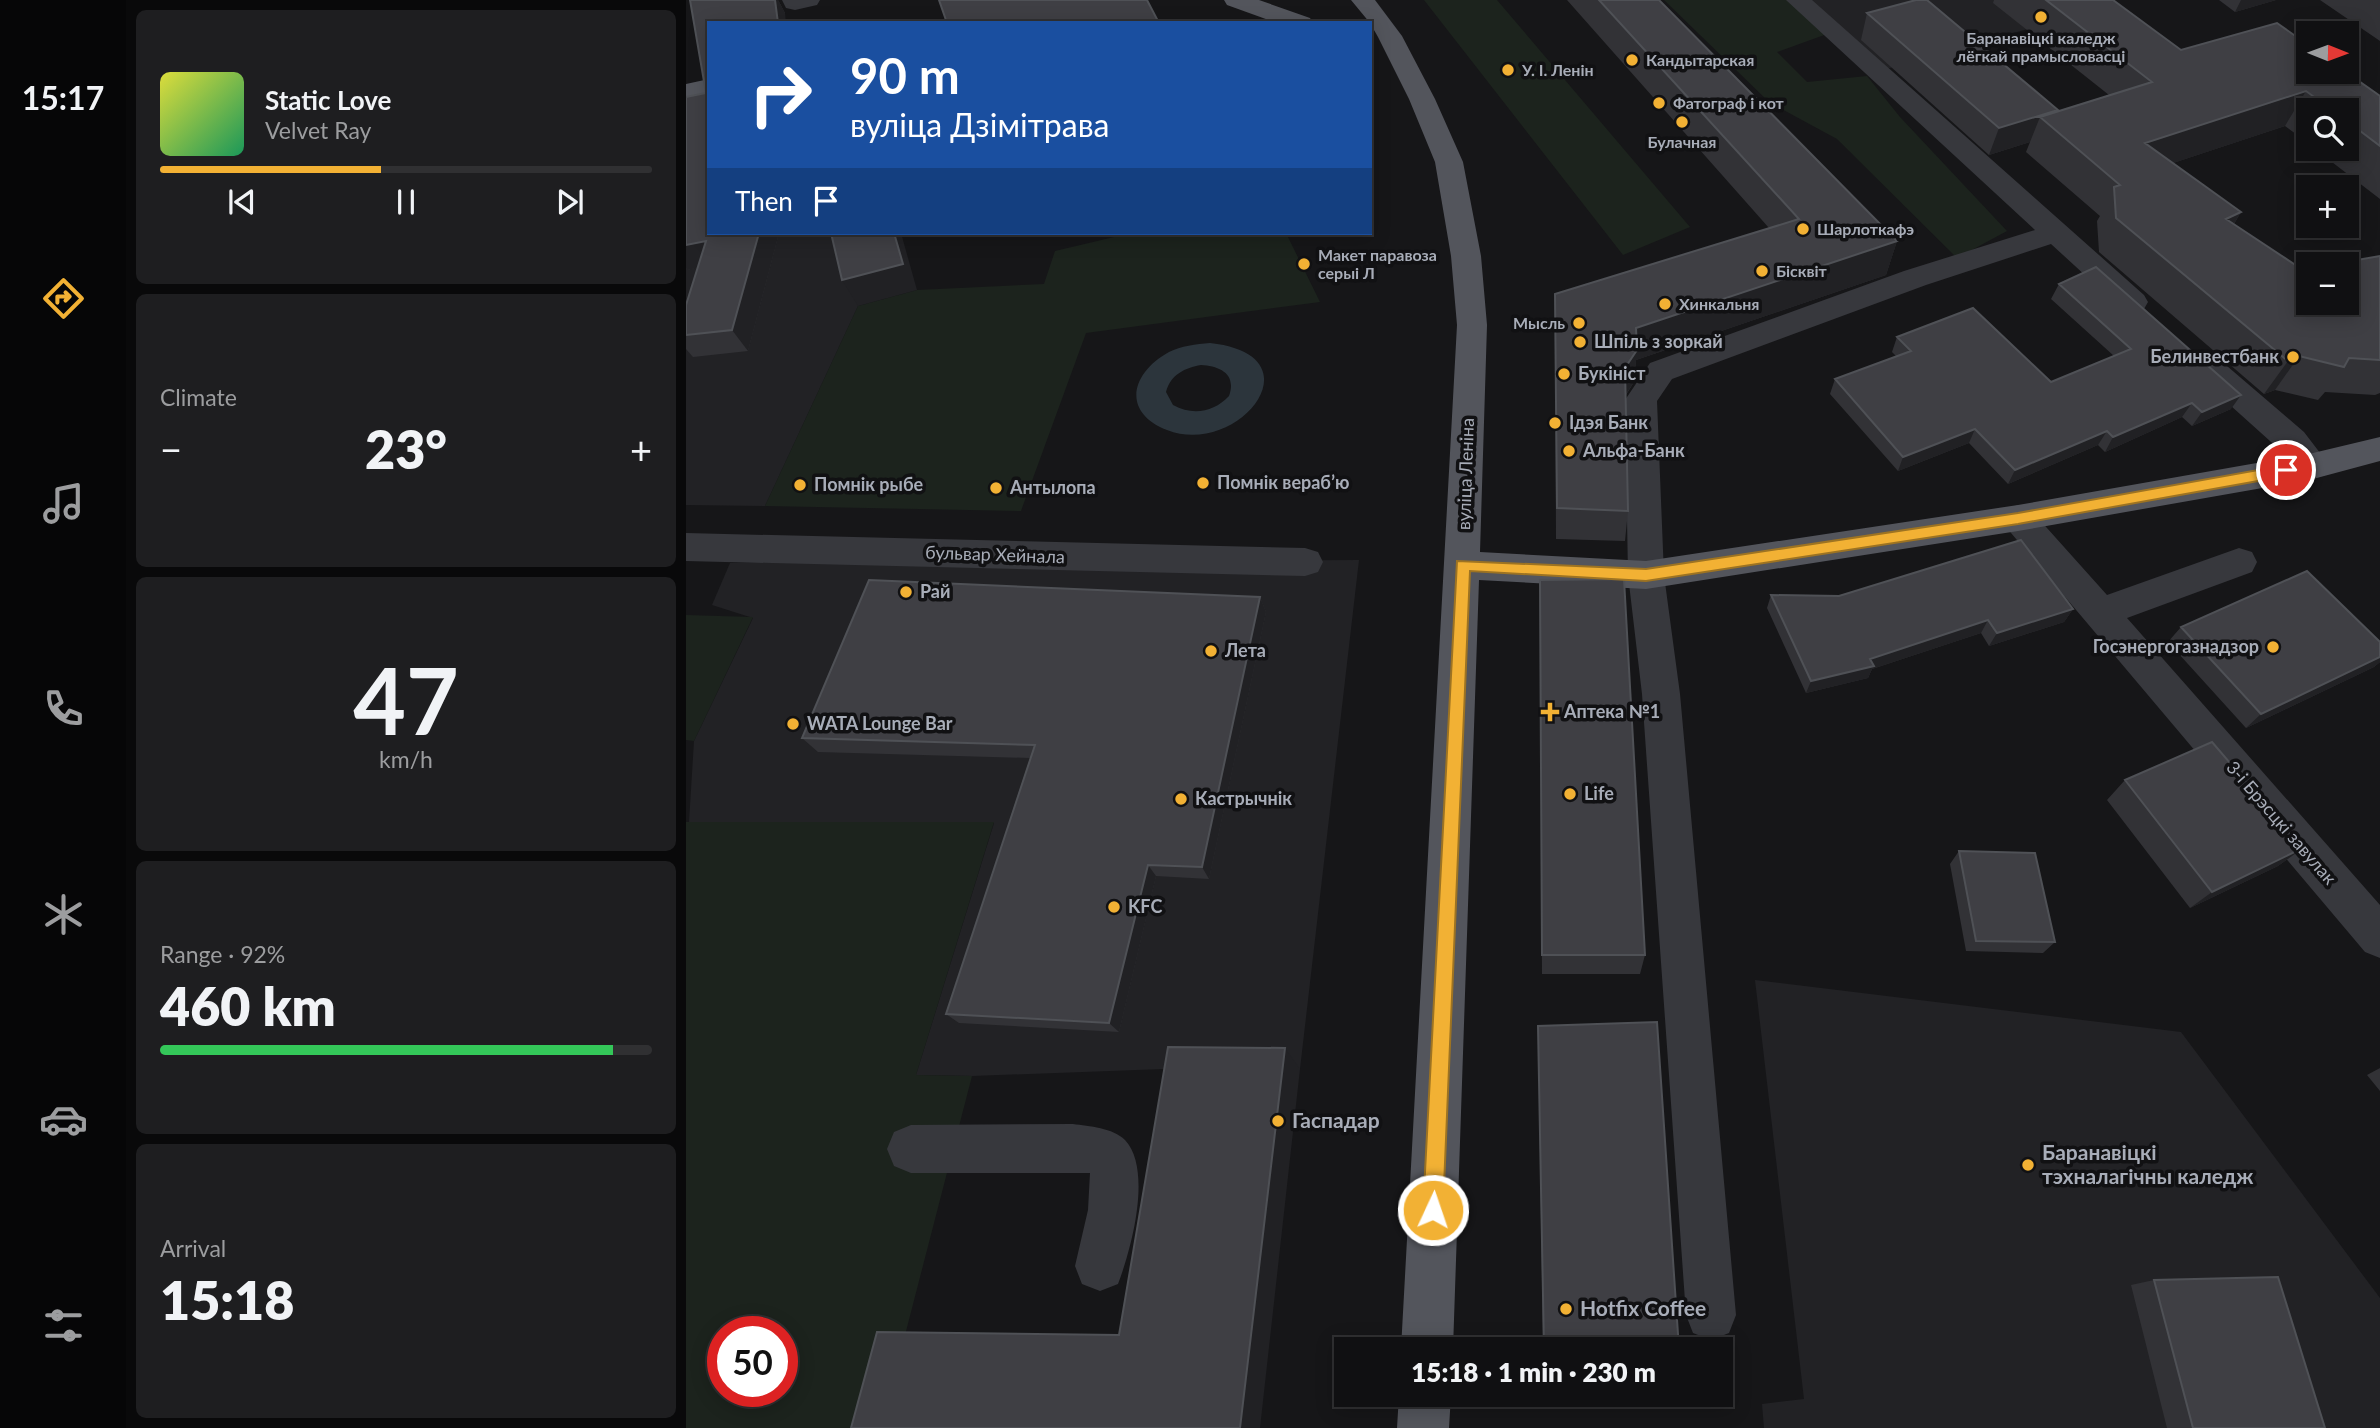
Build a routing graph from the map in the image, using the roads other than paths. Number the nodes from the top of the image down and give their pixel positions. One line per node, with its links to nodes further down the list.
1 (794, 0): 2 (street)
2 (808, 0)
3 (1236, 0): 6 (main road)
4 (1363, 0): 10 (main road, вуліца Леніна)
5 (1798, 0): 11 (street)
6 (1295, 21)
7 (1381, 69): 10 (main road)
8 (707, 87): 9 (main road)
9 (686, 92)
10 (1422, 99): 20 (main road, вуліца Леніна)
11 (2055, 233): 12 (street); 21 (street)
12 (2155, 322)
13 (2186, 348): 15 (street)
14 (2380, 449): 15 (main road)
15 (2313, 466): 16 (main road)
16 (2018, 518): 21 (main road); 22 (street, 3-і Брэсцкі завулак)
17 (686, 547): 18 (street, бульвар Хейнала)
18 (1305, 562)
19 (2239, 562): 22 (street)
20 (1462, 565): 21 (main road); 27 (main road, вуліца Леніна)
21 (1646, 575): 26 (street)
22 (2099, 612): 23 (street, 3-і Брэсцкі завулак)
23 (2380, 937)
24 (911, 1149): 25 (street)
25 (1100, 1266)
26 (1710, 1315)
27 (1428, 1337)
28 (1424, 1407): 29 (main road)
29 (1423, 1428)

